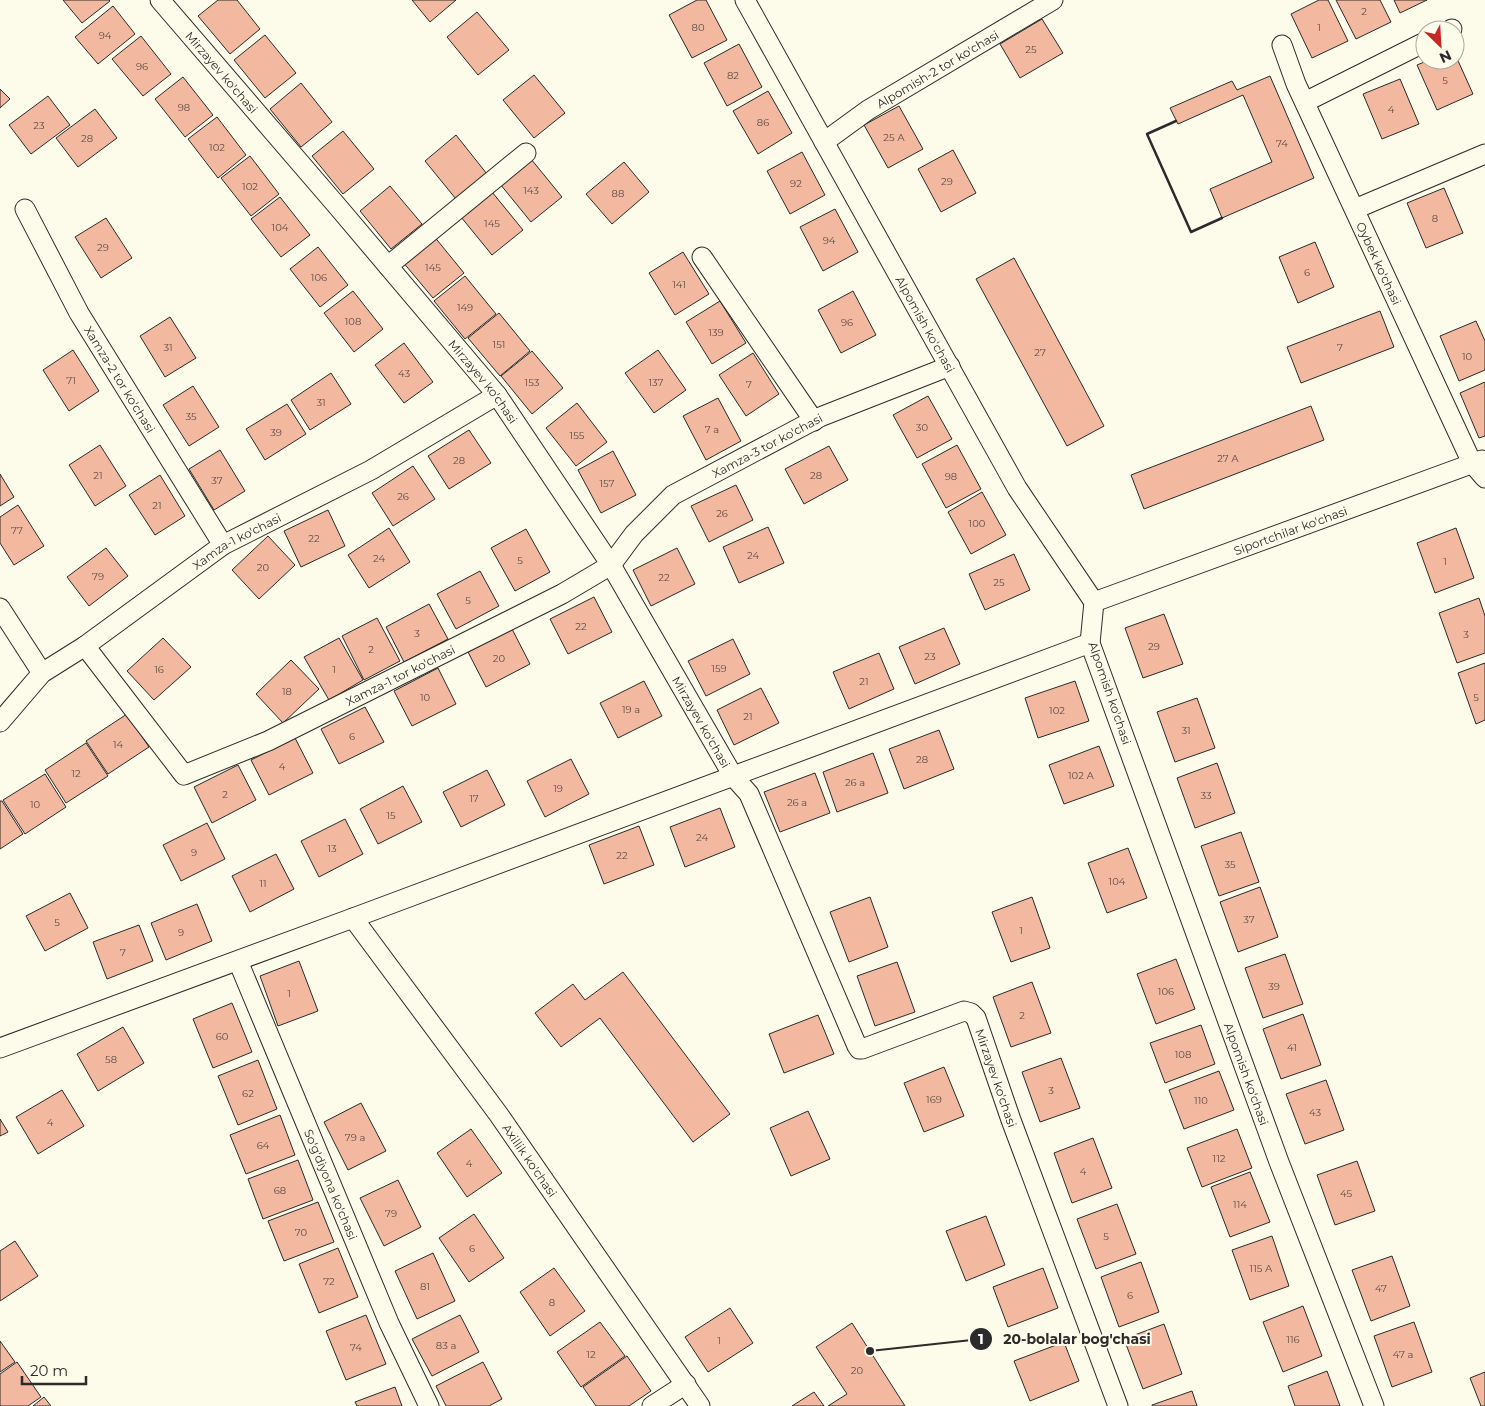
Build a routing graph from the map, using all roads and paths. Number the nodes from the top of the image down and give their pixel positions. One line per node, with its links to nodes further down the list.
1 (160, 0): 13 (street, Mirzayev ko'chasi)
2 (745, 0): 7 (street, Alpomish ko'chasi)
3 (1053, 0): 7 (street, Alpomish-2 tor ko'chasi)
4 (1282, 45): 6 (street, Oybek ko'chasi)
5 (1415, 47): 6 (street)
6 (1305, 102): 11 (street, Oybek ko'chasi)
7 (824, 142): 14 (street, Alpomish ko'chasi)
8 (526, 153): 13 (street)
9 (1485, 154): 11 (street)
10 (25, 209): 19 (street, Xamza-2 tor ko'chasi)
11 (1355, 209): 17 (street, Oybek ko'chasi)
12 (702, 257): 16 (street)
13 (388, 266): 15 (street, Mirzayev ko'chasi)
14 (950, 366): 16 (street, Xamza-3 tor ko'chasi); 21 (street, Alpomish ko'chasi)
15 (497, 395): 19 (street, Xamza-1 ko'chasi); 20 (street, Mirzayev ko'chasi)
16 (814, 421): 20 (street, Xamza-3 tor ko'chasi)
17 (1478, 461): 18 (street, Oybek ko'chasi); 21 (street, Siportchilar ko'chasi)
18 (1485, 478)
19 (223, 545): 24 (street, Xamza-1 ko'chasi)
20 (611, 565): 24 (street, Xamza-1 tor ko'chasi); 27 (street, Mirzayev ko'chasi)
21 (1094, 602): 23 (street, Alpomish ko'chasi)
22 (0, 608): 25 (street)
23 (1090, 643): 27 (street); 36 (street, Alpomish ko'chasi)
24 (85, 646): 25 (street, Xamza-1 ko'chasi)
25 (42, 673): 26 (street, Xamza-1 ko'chasi)
26 (0, 722)
27 (733, 776): 28 (street); 35 (street, Mirzayev ko'chasi)
28 (353, 918): 29 (street); 31 (street, Axillik ko'chasi)
29 (238, 961): 30 (street); 32 (street, So'g'diyona ko'chasi)
30 (0, 1048)
31 (686, 1384): 33 (street); 34 (street, Axillik ko'chasi)
32 (429, 1406)
33 (652, 1406)
34 (700, 1406)
35 (1118, 1406)
36 (1374, 1406)

